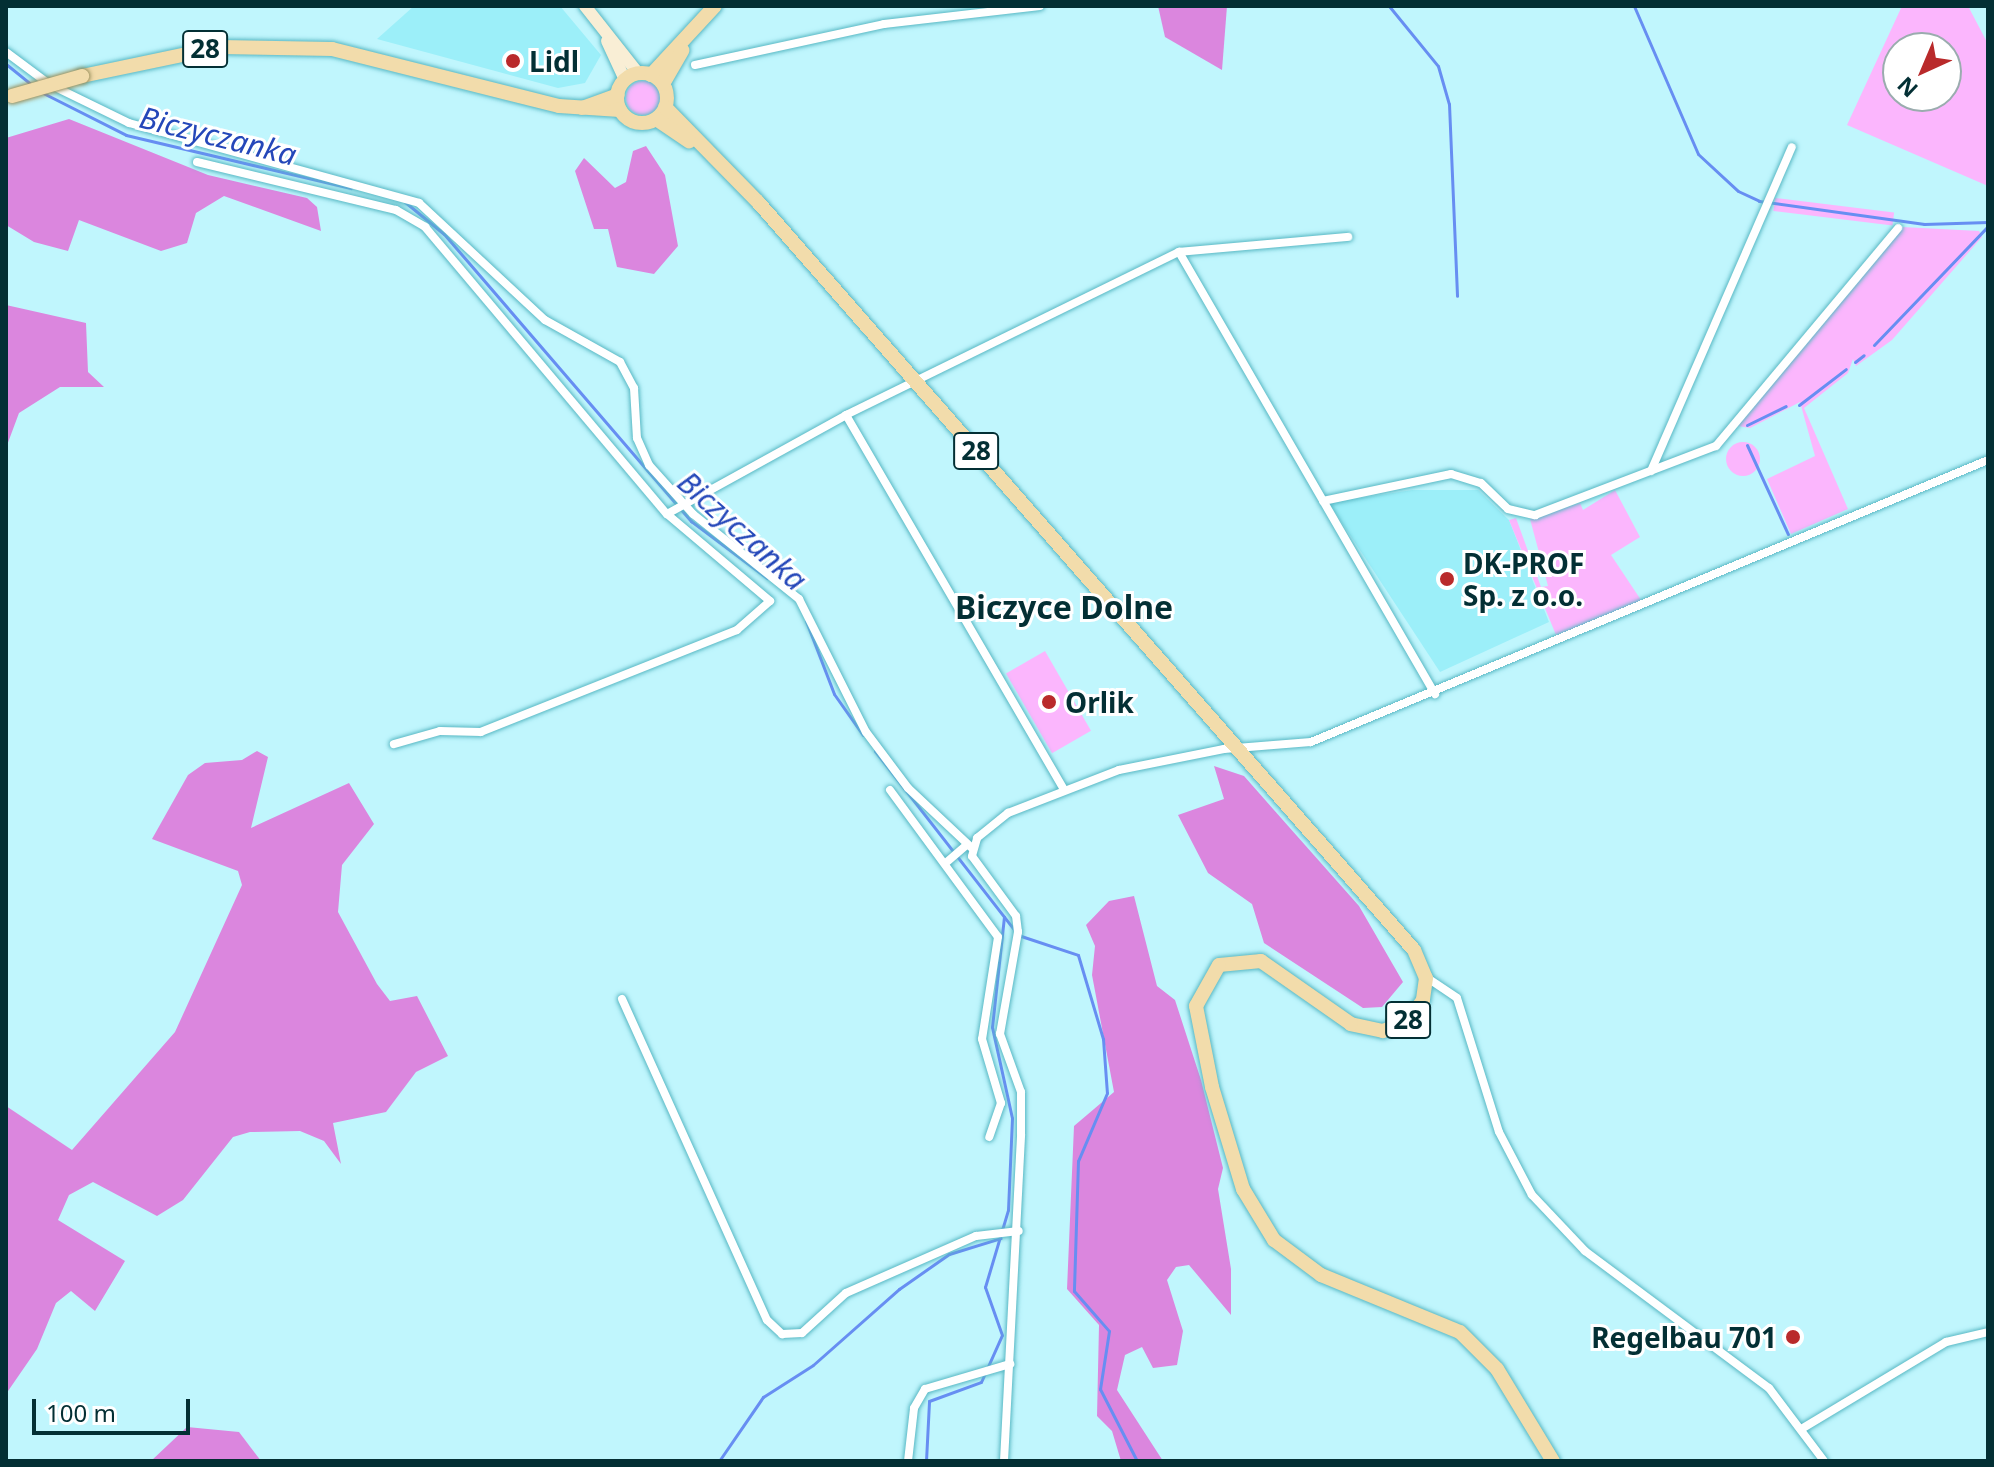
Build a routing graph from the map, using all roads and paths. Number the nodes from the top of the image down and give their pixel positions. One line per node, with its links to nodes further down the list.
1 (585, 6): 6 (main road)
2 (715, 6): 6 (main road)
3 (1040, 6): 5 (street)
4 (6, 52): 19 (street)
5 (695, 65)
6 (644, 78): 8 (main road); 9 (main road)
7 (9, 97): 8 (main road, 28, bridge)
8 (619, 102): 9 (main road, 28)
9 (661, 113): 15 (main road, 28)
10 (1792, 147): 18 (street)
11 (197, 162): 21 (street)
12 (1898, 228): 18 (street)
13 (1348, 237): 14 (street)
14 (1179, 252): 15 (street); 20 (street)
15 (915, 382): 16 (street); 24 (main road, 28)
16 (846, 415): 19 (street); 25 (street)
17 (1988, 460): 22 (street)
18 (1651, 471): 20 (street)
19 (680, 501): 21 (street); 27 (street)
20 (1323, 501): 22 (street)
21 (667, 514): 23 (street)
22 (1435, 694): 24 (street)
23 (394, 744)
24 (1237, 747): 25 (street); 28 (main road, 28)
25 (1064, 789): 27 (street)
26 (890, 790): 27 (street)
27 (960, 852): 30 (street); 31 (street)
28 (1425, 977): 36 (street); 39 (main road, 28)
29 (622, 999): 33 (street)
30 (1000, 1034): 31 (street); 33 (street)
31 (982, 1039): 32 (street)
32 (989, 1137)
33 (1019, 1231): 35 (street)
34 (1988, 1332): 36 (street)
35 (1010, 1364): 37 (street); 38 (street)
36 (1803, 1428): 40 (street)
37 (908, 1461)
38 (1004, 1461)
39 (1553, 1461)
40 (1824, 1461)

